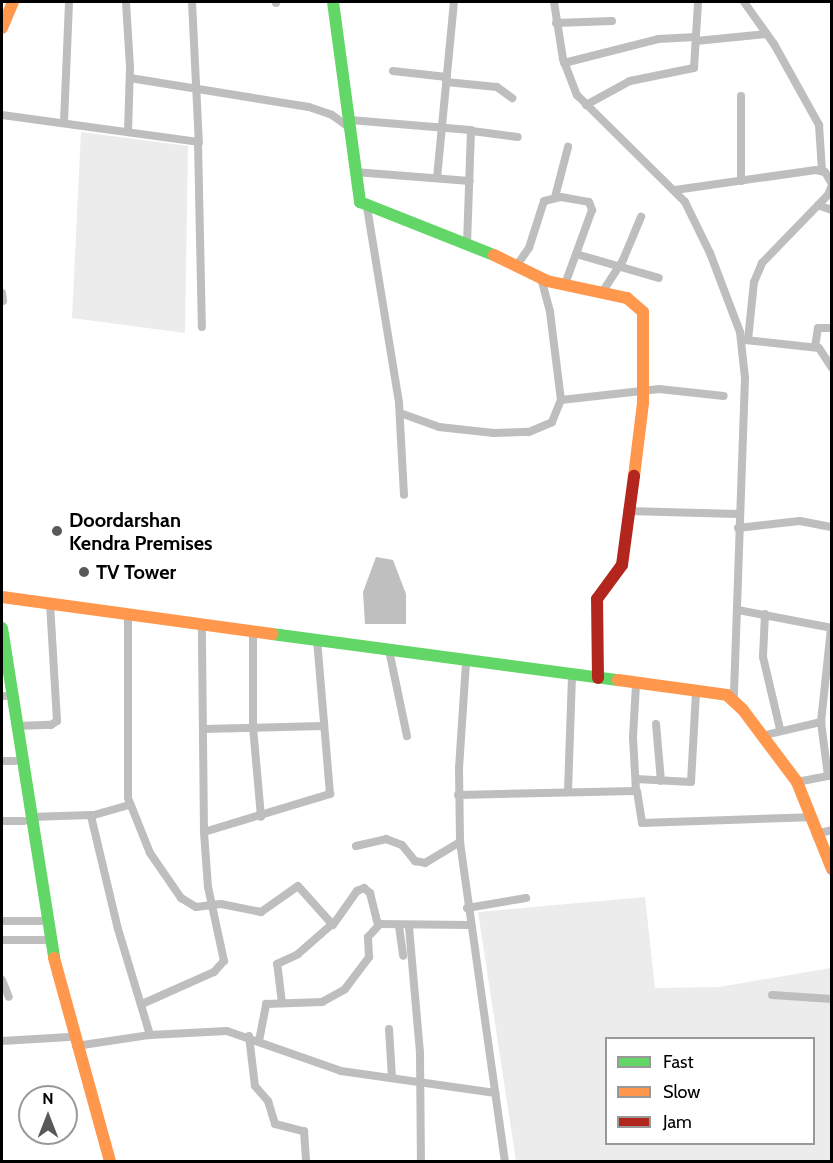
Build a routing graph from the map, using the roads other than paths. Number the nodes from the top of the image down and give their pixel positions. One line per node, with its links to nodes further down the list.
1 (4, 2): 11 (street)
2 (13, 2): 14 (street)
3 (69, 2): 26 (street)
4 (126, 2): 19 (street)
5 (192, 2): 21 (street)
6 (333, 2): 27 (street)
7 (454, 2): 20 (street)
8 (554, 2): 13 (street)
9 (698, 2): 16 (street)
10 (744, 2): 15 (street)
11 (2, 8)
12 (612, 21): 13 (street)
13 (556, 23): 17 (street)
14 (2, 28)
15 (767, 34): 16 (street); 34 (street)
16 (696, 39): 17 (street); 24 (street)
17 (564, 63): 24 (street)
18 (393, 71): 20 (street)
19 (130, 78): 21 (street); 29 (street)
20 (446, 80): 23 (street); 28 (street)
21 (196, 87): 27 (street); 32 (street)
22 (741, 96): 37 (street)
23 (512, 98)
24 (586, 105): 40 (street)
25 (2, 116): 26 (street)
26 (64, 122): 29 (street)
27 (351, 125): 28 (street); 35 (street)
28 (442, 126): 30 (street); 36 (street)
29 (128, 130): 32 (street)
30 (472, 131): 31 (street); 38 (street)
31 (518, 137)
32 (199, 144): 54 (street)
33 (568, 147): 41 (street)
34 (822, 170): 37 (street); 39 (street)
35 (355, 172): 36 (street); 43 (street)
36 (437, 178): 38 (street)
37 (741, 181): 40 (street)
38 (470, 182): 46 (street)
39 (831, 185): 42 (street)
40 (675, 190): 56 (street)
41 (555, 197): 47 (street); 48 (street)
42 (818, 206): 44 (street); 56 (street)
43 (368, 207): 46 (street); 62 (street)
44 (831, 210)
45 (641, 217): 49 (street)
46 (467, 242): 48 (street)
47 (576, 254): 49 (street); 52 (street)
48 (518, 265): 50 (street)
49 (619, 266): 51 (street); 53 (street)
50 (541, 278): 52 (street); 61 (street)
51 (659, 278)
52 (565, 285): 53 (street)
53 (603, 291): 59 (street)
54 (202, 327)
55 (831, 328): 57 (street)
56 (745, 340): 57 (street); 65 (street)
57 (816, 347): 58 (street)
58 (831, 368)
59 (643, 391): 60 (street); 61 (street); 64 (street)
60 (724, 396)
61 (561, 400): 62 (street)
62 (400, 413): 63 (street)
63 (404, 495)
64 (627, 511): 65 (street); 82 (street)
65 (738, 514): 67 (street)
66 (831, 527): 67 (street)
67 (738, 528): 70 (street)
68 (2, 597): 69 (street)
69 (50, 604): 72 (street); 89 (street)
70 (738, 610): 71 (street); 86 (street)
71 (765, 614): 75 (street); 93 (street)
72 (128, 617): 73 (street); 105 (street)
73 (202, 624): 76 (street); 92 (street)
74 (2, 628): 89 (street)
75 (831, 628): 87 (street)
76 (253, 632): 77 (street); 91 (street)
77 (317, 640): 78 (street); 90 (street)
78 (389, 650): 79 (street); 94 (street)
79 (466, 663): 81 (street); 104 (street)
80 (2, 671): 85 (street)
81 (572, 675): 82 (street); 102 (street)
82 (598, 678): 83 (street)
83 (636, 685): 84 (street); 99 (street)
84 (696, 692): 86 (street); 100 (street)
85 (3, 696): 96 (street)
86 (734, 700): 95 (street)
87 (821, 722): 93 (street); 98 (street)
88 (656, 724): 100 (street)
89 (16, 726): 109 (street)
90 (323, 726): 91 (street); 107 (street)
91 (253, 727): 92 (street); 107 (street)
92 (203, 729): 112 (street)
93 (780, 729): 95 (street)
94 (407, 736)
95 (761, 736): 101 (street)
96 (15, 760): 97 (street); 109 (street)
97 (2, 761)
98 (830, 776): 101 (street)
99 (636, 779): 100 (street); 103 (street)
100 (661, 781)
101 (797, 782): 108 (street)
102 (568, 791): 103 (street); 104 (street)
103 (637, 791): 108 (street)
104 (459, 795): 114 (street)
105 (129, 805): 106 (street); 118 (street)
106 (91, 815): 109 (street); 135 (street)
107 (261, 817): 112 (street)
108 (810, 817): 113 (street)
109 (27, 819): 110 (street); 121 (street); 140 (street)
110 (2, 820)
111 (831, 830): 113 (street)
112 (204, 832): 118 (street)
113 (816, 834): 116 (street)
114 (460, 842): 115 (street); 119 (street)
115 (356, 846)
116 (831, 869)
117 (526, 898): 119 (street)
118 (212, 905): 124 (street); 135 (street)
119 (467, 908): 123 (street)
120 (2, 921): 121 (street)
121 (41, 921): 128 (street)
122 (380, 924): 124 (street); 125 (street); 134 (street)
123 (469, 924): 126 (street); 144 (street)
124 (331, 925): 134 (street)
125 (399, 926): 126 (street); 129 (street)
126 (409, 927): 143 (street)
127 (2, 940): 128 (street)
128 (44, 940): 140 (street)
129 (402, 956)
130 (2, 980): 132 (street)
131 (772, 995): 133 (street)
132 (9, 997)
133 (831, 999)
134 (282, 1003): 141 (street)
135 (142, 1004): 137 (street)
136 (388, 1029): 142 (street)
137 (150, 1035): 138 (street); 140 (street)
138 (249, 1036): 141 (street); 146 (street)
139 (2, 1041): 140 (street)
140 (72, 1041): 145 (street)
141 (259, 1041): 142 (street)
142 (392, 1078): 143 (street)
143 (420, 1083): 144 (street); 147 (street)
144 (495, 1093): 148 (street)
145 (110, 1161)
146 (306, 1161)
147 (421, 1161)
148 (505, 1161)

